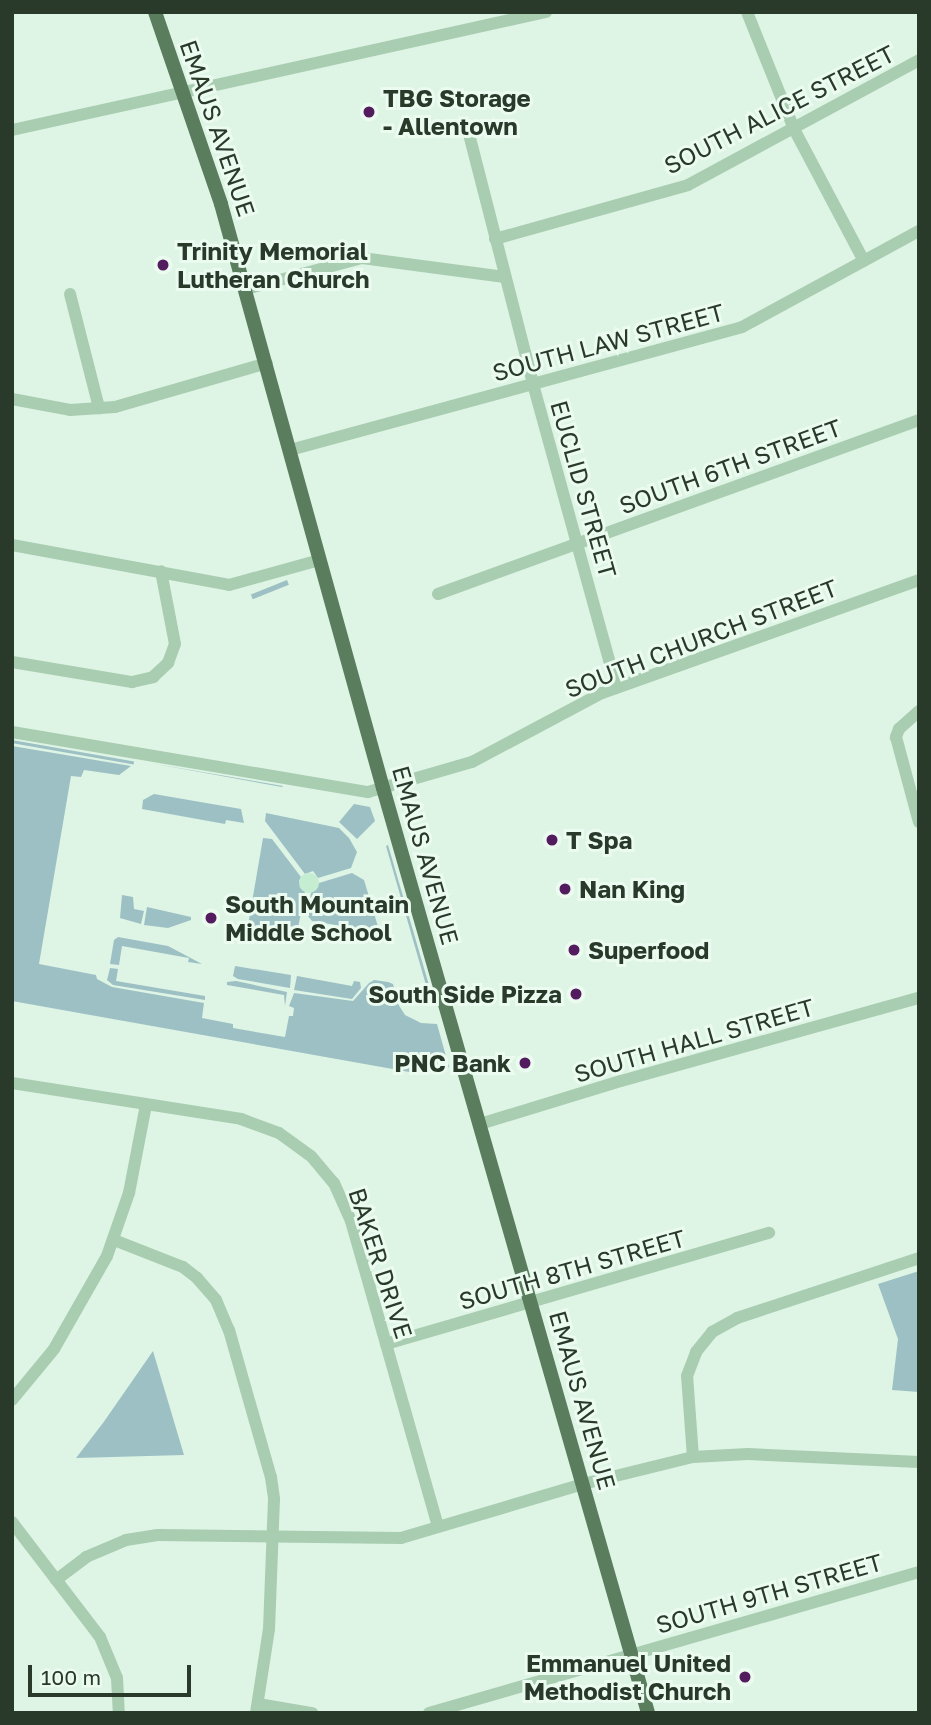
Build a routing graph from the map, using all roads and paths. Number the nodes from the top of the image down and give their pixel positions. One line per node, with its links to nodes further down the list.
1 (155, 12): 5 (main road, EMAUS AVENUE)
2 (546, 12): 5 (street)
3 (747, 12): 6 (street)
4 (919, 60): 6 (street, SOUTH ALICE STREET)
5 (183, 92): 7 (street); 13 (main road, EMAUS AVENUE)
6 (794, 129): 10 (street, SOUTH ALICE STREET); 11 (street)
7 (12, 130)
8 (470, 138): 10 (street, EUCLID STREET)
9 (919, 231): 11 (street, SOUTH LAW STREET)
10 (495, 239): 12 (street, EUCLID STREET)
11 (864, 261): 16 (street, SOUTH LAW STREET)
12 (505, 277): 13 (street); 16 (street, EUCLID STREET)
13 (246, 289): 15 (main road, EMAUS AVENUE)
14 (70, 293): 18 (street)
15 (267, 363): 18 (street); 20 (main road, EMAUS AVENUE)
16 (533, 384): 20 (street, SOUTH LAW STREET); 21 (street, EUCLID STREET)
17 (12, 399): 18 (street)
18 (99, 408)
19 (919, 420): 21 (street, SOUTH 6TH STREET)
20 (290, 450): 23 (main road, EMAUS AVENUE)
21 (578, 543): 26 (street, SOUTH 6TH STREET); 28 (street, EUCLID STREET)
22 (12, 545): 24 (street)
23 (320, 560): 24 (street); 31 (main road, EMAUS AVENUE)
24 (160, 571): 27 (street)
25 (919, 580): 28 (street, SOUTH CHURCH STREET)
26 (438, 594)
27 (12, 662)
28 (617, 688): 31 (street, SOUTH CHURCH STREET)
29 (917, 712): 32 (street)
30 (12, 732): 31 (street, SOUTH CHURCH STREET)
31 (383, 788): 36 (main road, EMAUS AVENUE)
32 (919, 822)
33 (919, 998): 36 (street, SOUTH HALL STREET)
34 (12, 1083): 35 (street, BAKER DRIVE)
35 (146, 1105): 38 (street); 41 (street, BAKER DRIVE)
36 (480, 1124): 40 (main road, EMAUS AVENUE)
37 (769, 1233): 40 (street, SOUTH 8TH STREET)
38 (114, 1240): 42 (street); 48 (street)
39 (919, 1258): 43 (street)
40 (531, 1302): 41 (street, SOUTH 8TH STREET); 45 (main road, EMAUS AVENUE)
41 (386, 1344): 47 (street, BAKER DRIVE)
42 (12, 1400)
43 (693, 1457): 44 (street); 45 (street)
44 (919, 1462)
45 (583, 1484): 47 (street); 51 (main road, EMAUS AVENUE)
46 (12, 1522): 50 (street)
47 (438, 1527): 48 (street)
48 (272, 1538): 50 (street); 52 (street)
49 (919, 1572): 51 (street, SOUTH 9TH STREET)
50 (56, 1580): 53 (street)
51 (631, 1654): 55 (street, SOUTH 9TH STREET); 56 (main road, EMAUS AVENUE)
52 (257, 1708): 54 (street)
53 (119, 1713)
54 (313, 1713)
55 (429, 1713)
56 (648, 1713)

